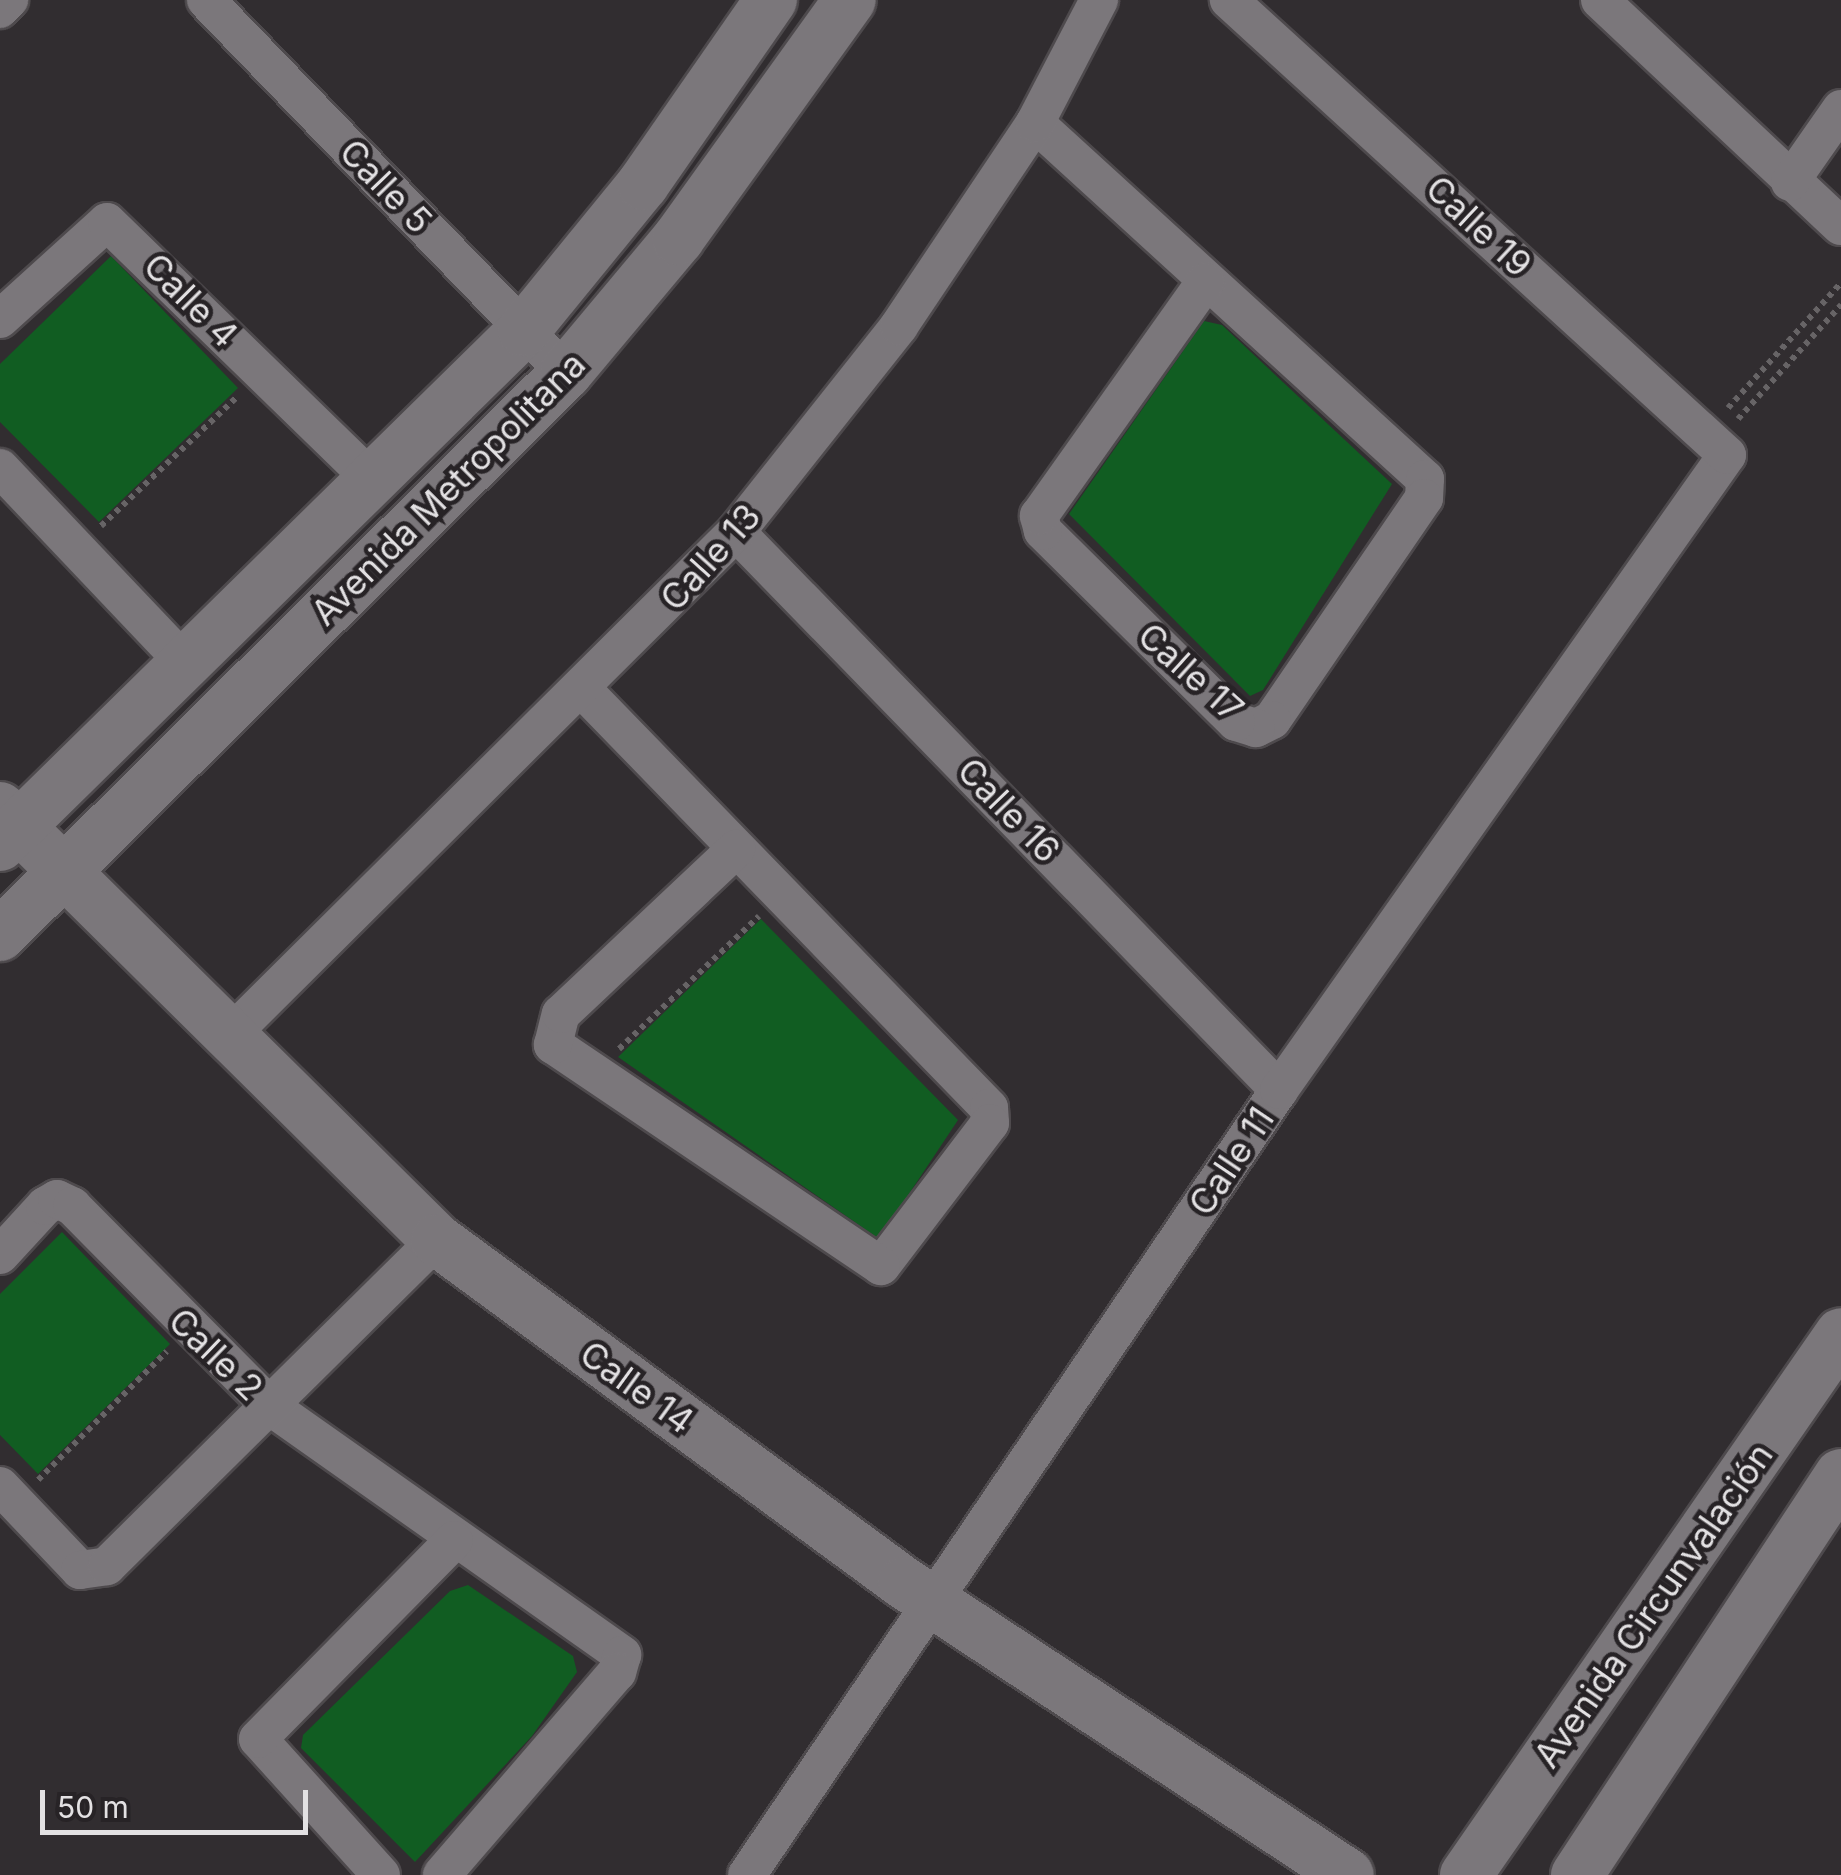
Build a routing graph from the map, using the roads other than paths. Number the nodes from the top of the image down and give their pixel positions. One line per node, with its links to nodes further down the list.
1 (9, 0): 8 (street)
2 (206, 0): 15 (street, Calle 5)
3 (771, 0): 15 (street, Avenida Metropolitana)
4 (850, 0): 16 (street, Avenida Metropolitana)
5 (1099, 0): 10 (street, Calle 13)
6 (1229, 0): 17 (street, Calle 19)
7 (1613, 5): 11 (street)
8 (0, 9)
9 (1841, 109): 11 (street)
10 (1035, 122): 13 (street, Calle 17); 20 (street, Calle 13)
11 (1790, 182): 12 (street)
12 (1841, 226)
13 (1206, 282): 13 (street, Calle 17)
14 (0, 319): 19 (street, Calle 4)
15 (524, 330): 16 (street, Calle 5); 19 (street, Avenida Metropolitana)
16 (566, 373): 25 (street, Avenida Metropolitana)
17 (1716, 445): 28 (street, Calle 11)
18 (0, 468): 21 (street)
19 (376, 484): 21 (street, Avenida Metropolitana)
20 (736, 532): 22 (street, Calle 13); 28 (street, Calle 16)
21 (186, 664): 23 (street, Avenida Metropolitana)
22 (585, 692): 24 (street); 27 (street, Calle 13)
23 (6, 827): 25 (street, Calle 14)
24 (736, 848): 24 (street)
25 (63, 875): 26 (street, Avenida Metropolitana); 27 (street, Calle 14)
26 (0, 935)
27 (228, 1038): 29 (street, Calle 14)
28 (1279, 1090): 36 (street, Calle 11)
29 (437, 1240): 32 (street); 36 (street, Calle 14)
30 (0, 1255): 32 (street, Calle 2)
31 (1841, 1334): 41 (street, Avenida Circunvalación)
32 (271, 1407): 34 (street); 35 (street, Calle 2)
33 (1841, 1475): 42 (street)
34 (7, 1494)
35 (454, 1540): 37 (street); 38 (street, Calle 2)
36 (930, 1600): 39 (street, Calle 11); 40 (street, Calle 14)
37 (382, 1875)
38 (442, 1875)
39 (747, 1875)
40 (1348, 1875)
41 (1466, 1875)
42 (1577, 1875)

